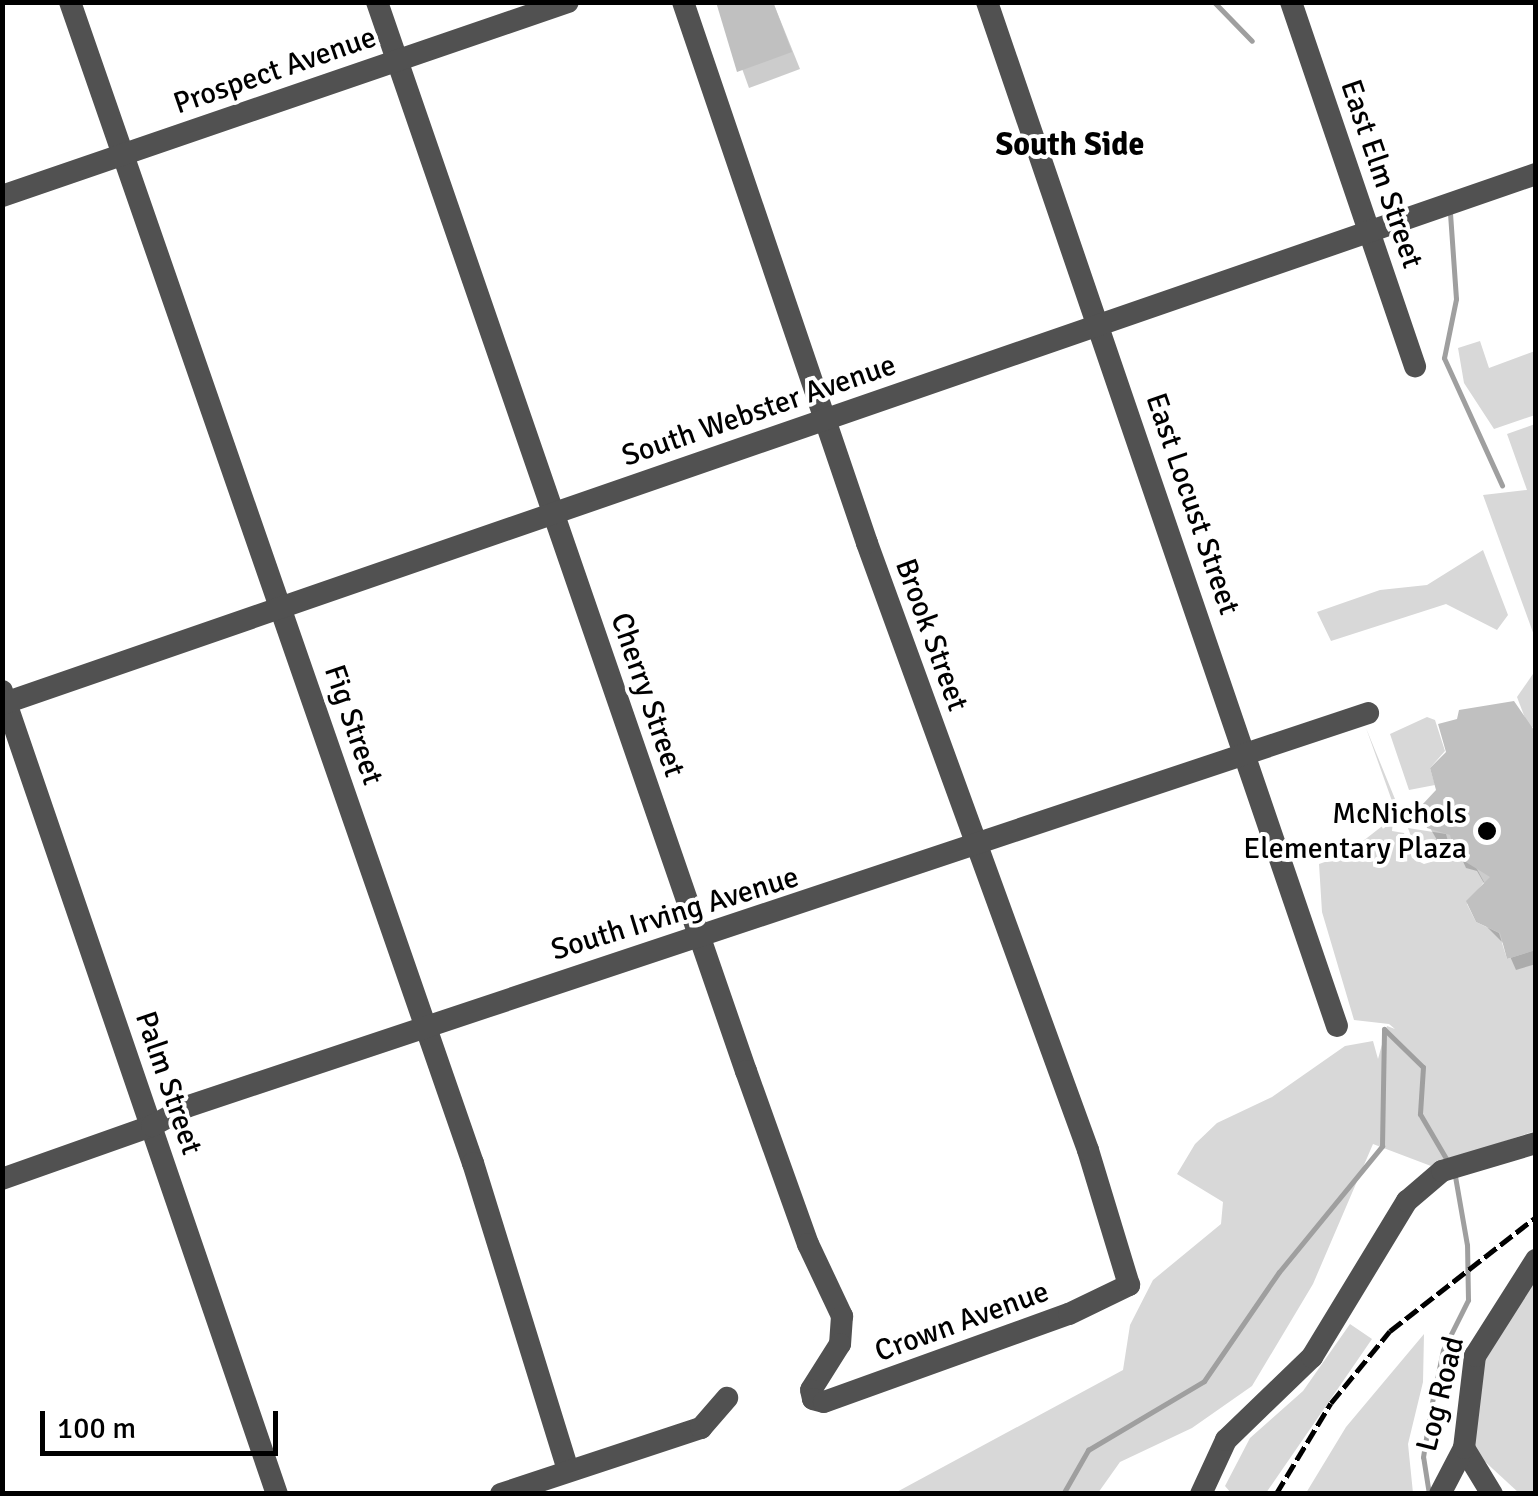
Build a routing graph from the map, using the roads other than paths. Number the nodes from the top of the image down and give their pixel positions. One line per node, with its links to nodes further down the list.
1 (70, 2): 8 (street, Fig Street)
2 (376, 2): 7 (street, Cherry Street)
3 (568, 2): 7 (street, Prospect Avenue)
4 (682, 2): 14 (street, Brook Street)
5 (986, 2): 12 (street, East Locust Street)
6 (1291, 2): 11 (street, East Elm Street)
7 (398, 60): 8 (street, Prospect Avenue); 15 (street, Cherry Street)
8 (124, 155): 10 (street, Prospect Avenue); 16 (street, Fig Street)
9 (1536, 174): 11 (street, South Webster Avenue)
10 (2, 196)
11 (1369, 234): 12 (street, South Webster Avenue); 13 (street, East Elm Street)
12 (1100, 325): 14 (street, South Webster Avenue); 19 (street, East Locust Street)
13 (1415, 366)
14 (826, 420): 15 (street, South Webster Avenue); 20 (street, Brook Street)
15 (551, 514): 16 (street, South Webster Avenue); 21 (street, Cherry Street)
16 (280, 607): 17 (street, South Webster Avenue); 23 (street, Fig Street)
17 (4, 699): 24 (street, Palm Street)
18 (1368, 712): 19 (street, South Irving Avenue)
19 (1246, 753): 20 (street, South Irving Avenue); 22 (street, East Locust Street)
20 (976, 847): 21 (street, South Irving Avenue); 28 (street, Brook Street)
21 (699, 936): 23 (street, South Irving Avenue); 30 (street, Cherry Street)
22 (1337, 1026)
23 (424, 1027): 24 (street, South Irving Avenue); 32 (street, Fig Street)
24 (152, 1126): 26 (street, South Irving Avenue); 33 (street, Palm Street)
25 (1536, 1144): 35 (street)
26 (2, 1180)
27 (1536, 1260): 31 (street, Log Road)
28 (1129, 1285): 30 (street, Crown Avenue)
29 (727, 1398): 32 (street)
30 (813, 1399)
31 (1464, 1448): 36 (street, Log Road); 37 (street)
32 (568, 1470): 34 (street)
33 (277, 1494)
34 (501, 1494)
35 (1201, 1494)
36 (1440, 1494)
37 (1492, 1494)

